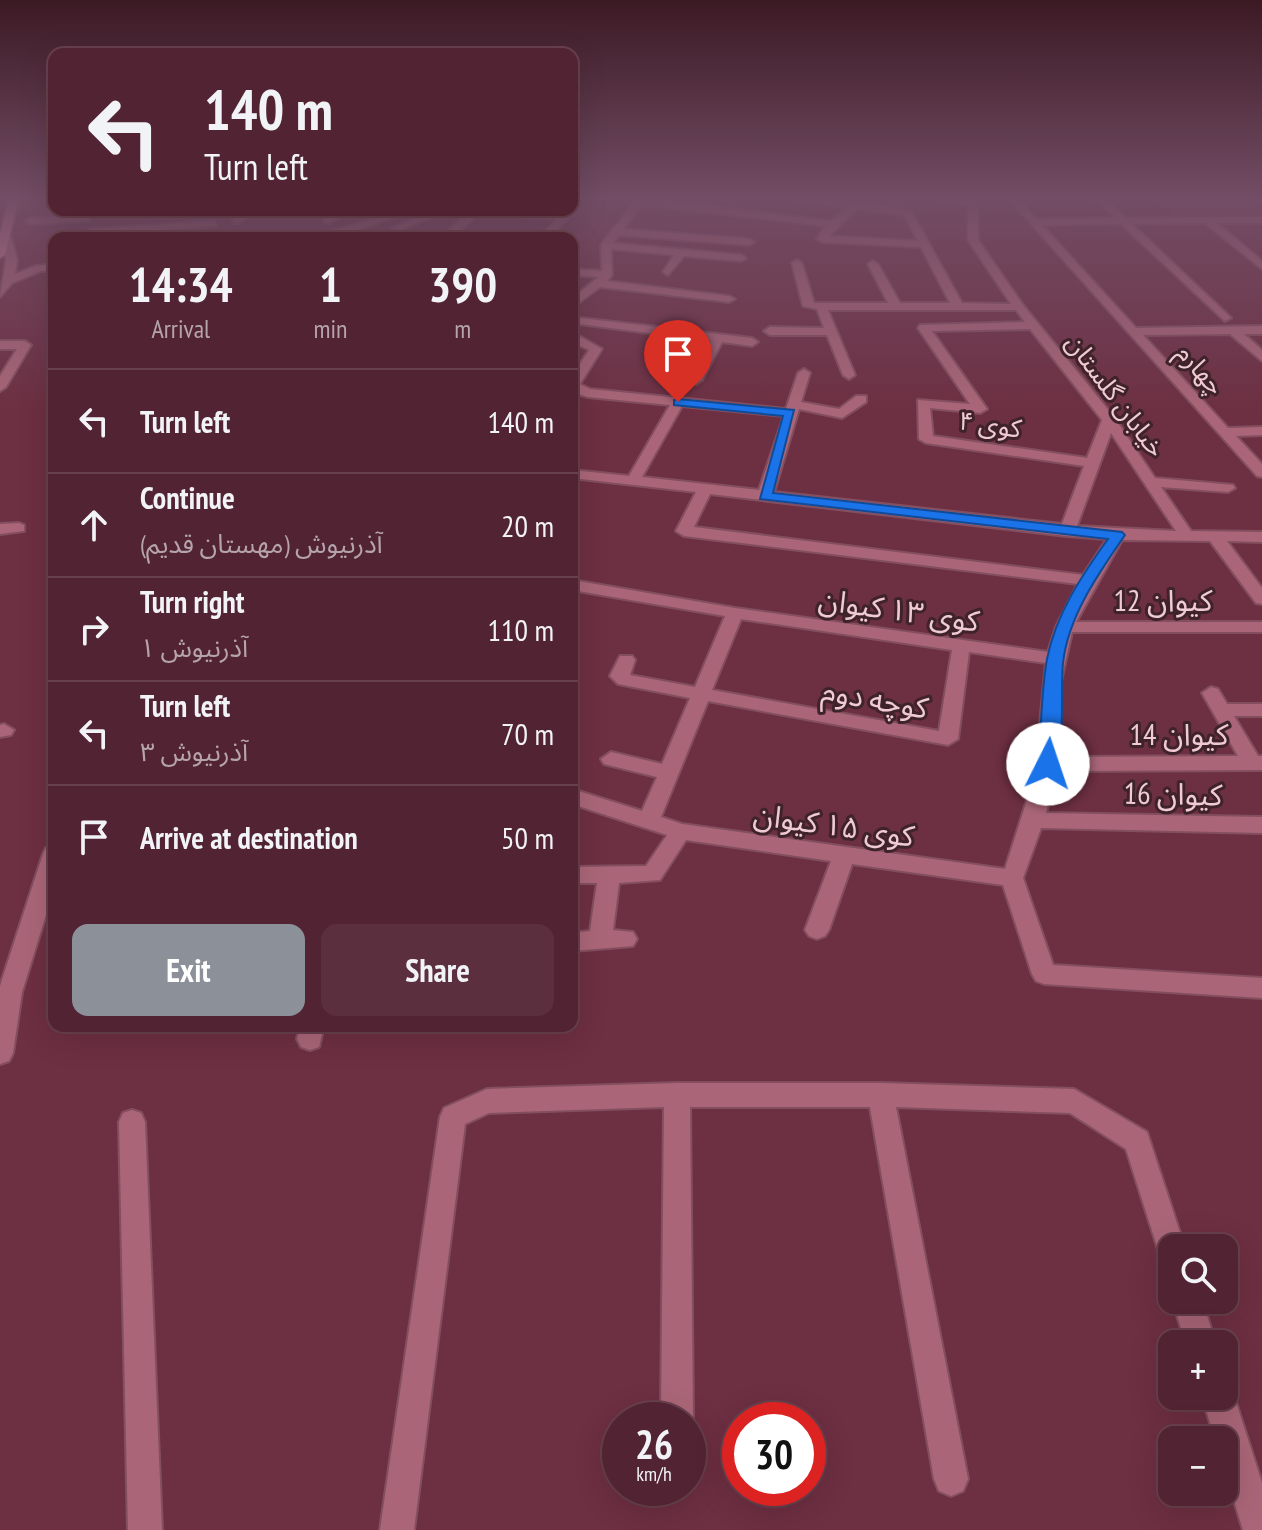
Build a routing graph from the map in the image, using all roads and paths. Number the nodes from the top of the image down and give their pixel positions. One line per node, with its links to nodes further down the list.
1 (9, 268): 14 (street)
2 (38, 268): 14 (street)
3 (607, 268): 13 (street)
4 (670, 268): 11 (street)
5 (799, 268): 19 (street)
6 (875, 268): 20 (street)
7 (935, 268): 21 (street)
8 (992, 268): 22 (street, خیابان گلستان)
9 (1078, 268): 28 (street, چهارم)
10 (1173, 268): 23 (street, چهارم)
11 (668, 272)
12 (578, 273): 13 (street)
13 (607, 275): 15 (street)
14 (11, 280): 16 (street)
15 (596, 283): 17 (street); 18 (street)
16 (0, 294)
17 (729, 299)
18 (578, 300)
19 (821, 306): 20 (street); 30 (street)
20 (896, 307): 21 (street)
21 (958, 307): 22 (street)
22 (1019, 307): 25 (street, خیابان گلستان)
23 (1225, 318)
24 (578, 321): 31 (street)
25 (1033, 325): 45 (street, خیابان گلستان); 48 (street, کوی ۴)
26 (1262, 330): 29 (street)
27 (770, 331): 30 (street)
28 (1137, 331): 29 (street); 47 (street, چهارم)
29 (1234, 331): 35 (street)
30 (832, 332): 37 (street)
31 (718, 338): 33 (street); 39 (street)
32 (578, 340): 38 (street)
33 (752, 342)
34 (0, 345): 40 (street)
35 (1262, 357)
36 (804, 373): 44 (street)
37 (849, 375)
38 (578, 376)
39 (696, 380)
40 (0, 387)
41 (578, 389): 43 (street)
42 (861, 399): 44 (street)
43 (678, 402): 44 (street); 51 (street)
44 (791, 409): 55 (street)
45 (1109, 420): 48 (street); 52 (street, خیابان گلستان)
46 (1262, 431): 47 (street)
47 (1223, 432): 49 (street, چهارم)
48 (1092, 463): 58 (street)
49 (1262, 473)
50 (578, 475): 51 (street)
51 (633, 481): 54 (street)
52 (1151, 482): 53 (street); 61 (street, خیابان گلستان)
53 (1228, 488)
54 (705, 489): 55 (street); 63 (street)
55 (765, 496): 58 (street)
56 (19, 528): 57 (street)
57 (0, 529)
58 (1067, 531): 59 (street)
59 (1117, 535): 61 (street); 63 (street)
60 (1262, 537): 62 (street)
61 (1188, 538): 62 (street)
62 (1216, 538): 65 (street)
63 (1086, 580): 67 (street)
64 (578, 586): 66 (street, کوی ۱۳ کیوان)
65 (1262, 599)
66 (735, 613): 69 (street, کوی ۱۳ کیوان); 72 (street)
67 (1065, 627): 68 (street, کیوان 12); 70 (street)
68 (1262, 627)
69 (961, 647): 70 (street, کوی ۱۳ کیوان); 72 (street, کوچه دوم)
70 (1055, 659): 76 (street)
71 (626, 660): 72 (street)
72 (701, 695): 77 (street)
73 (1262, 710): 75 (street)
74 (611, 759): 77 (street)
75 (1257, 763): 76 (street, کیوان 14)
76 (1048, 764): 80 (street)
77 (669, 773): 79 (street)
78 (578, 798): 79 (street, کوی ۱۵ کیوان)
79 (649, 820): 82 (street, کوی ۱۵ کیوان)
80 (1034, 820): 81 (street, کیوان 16); 87 (street)
81 (1262, 825)
82 (681, 832): 83 (street, کوی ۱۵ کیوان); 86 (street)
83 (844, 856): 87 (street, کوی ۱۵ کیوان); 88 (street)
84 (48, 873): 93 (street)
85 (578, 875): 86 (street)
86 (609, 875): 90 (street)
87 (1012, 878): 92 (street)
88 (817, 930)
89 (625, 939): 90 (street)
90 (600, 940): 91 (street)
91 (578, 942)
92 (1262, 988)
93 (0, 1053)
94 (677, 1095): 95 (street); 98 (street); 102 (street)
95 (881, 1095): 97 (street); 100 (street)
96 (132, 1122): 101 (street)
97 (1166, 1234)
98 (677, 1402)
99 (1222, 1410): 103 (street)
100 (951, 1479)
101 (145, 1530)
102 (397, 1530)
103 (1260, 1530)

